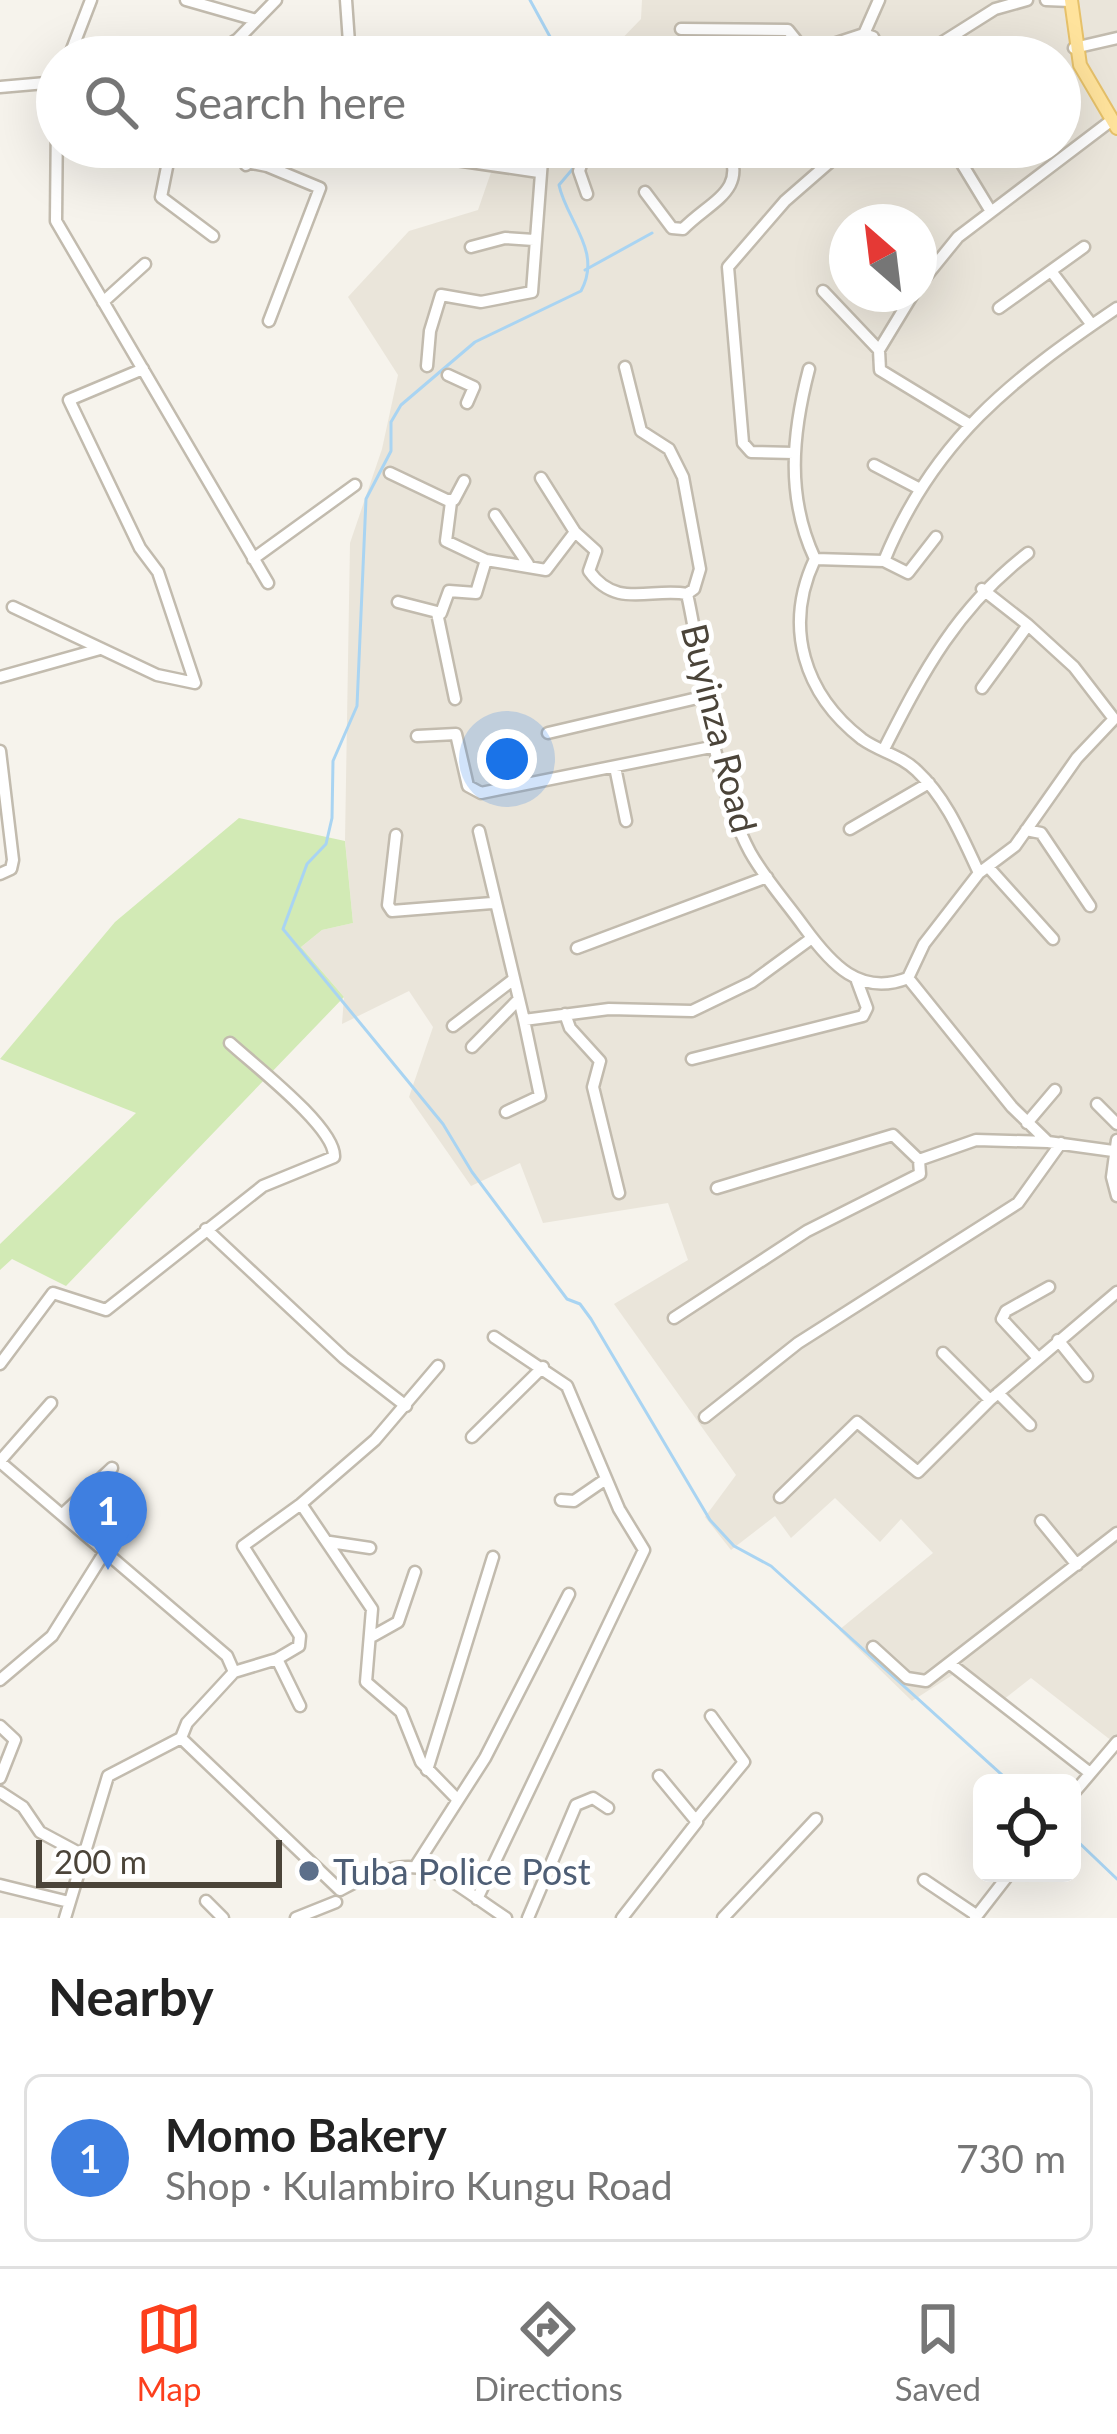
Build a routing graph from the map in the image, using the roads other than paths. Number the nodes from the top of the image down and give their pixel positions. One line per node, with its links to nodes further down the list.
1 (91, 0): 12 (street)
2 (186, 0): 9 (street)
3 (276, 0): 9 (street)
4 (346, 0): 14 (street)
5 (879, 0): 11 (street)
6 (1027, 0): 18 (street)
7 (1046, 0): 8 (street)
8 (1071, 0): 19 (main road)
9 (256, 20): 13 (street)
10 (681, 29): 15 (street)
11 (864, 34): 16 (street); 17 (street)
12 (77, 36)
13 (236, 36)
14 (349, 36)
15 (791, 36)
16 (857, 36)
17 (869, 36)
18 (953, 36)
19 (1073, 36)
20 (1117, 38): 21 (street)
21 (1081, 46)
22 (1081, 61): 25 (main road)
23 (36, 84): 24 (street)
24 (0, 87)
25 (1114, 124): 26 (street)
26 (1081, 147)
27 (56, 168): 49 (street)
28 (164, 168): 41 (street)
29 (272, 168): 53 (street)
30 (511, 168): 37 (street)
31 (540, 168): 37 (street)
32 (580, 168): 39 (street)
33 (735, 168): 38 (street)
34 (824, 168): 63 (street)
35 (964, 168): 40 (street)
36 (1051, 168): 40 (street)
37 (539, 172): 42 (street)
38 (645, 192)
39 (587, 194)
40 (990, 210): 45 (street)
41 (213, 236)
42 (534, 240): 43 (street); 56 (street)
43 (471, 247)
44 (1084, 247): 47 (street)
45 (937, 262)
46 (146, 264): 49 (street)
47 (1052, 271): 50 (street); 54 (street)
48 (823, 291): 55 (street)
49 (103, 302): 58 (street)
50 (999, 308)
51 (1117, 308): 54 (street)
52 (902, 312): 55 (street)
53 (269, 321)
54 (1092, 325): 62 (street)
55 (879, 350): 62 (street)
56 (427, 366)
57 (625, 367): 82 (street)
58 (142, 369): 75 (street); 87 (street)
59 (809, 369): 63 (street)
60 (448, 375): 61 (street)
61 (467, 403)
62 (967, 424): 69 (street)
63 (794, 453): 76 (street)
64 (874, 465): 69 (street)
65 (390, 472): 70 (street)
66 (541, 478): 72 (street)
67 (464, 482): 70 (street)
68 (355, 485): 75 (street)
69 (920, 489): 78 (street)
70 (449, 500): 77 (street)
71 (495, 515): 79 (street)
72 (575, 532): 79 (street); 82 (street, Buyinza Road)
73 (936, 537): 78 (street)
74 (1028, 553): 81 (street)
75 (254, 559): 80 (street)
76 (815, 559): 78 (street); 95 (street)
77 (486, 560): 79 (street); 85 (street)
78 (884, 561)
79 (528, 565)
80 (268, 583)
81 (982, 589): 86 (street); 95 (street)
82 (687, 594): 90 (street, Buyinza Road)
83 (398, 602): 85 (street)
84 (13, 607): 87 (street)
85 (437, 613): 91 (street)
86 (1028, 625): 89 (street); 101 (street)
87 (100, 649): 88 (street)
88 (0, 677)
89 (982, 688)
90 (706, 696): 92 (street); 94 (street, Buyinza Road)
91 (455, 699)
92 (548, 733)
93 (417, 736): 97 (street)
94 (716, 746): 97 (street); 106 (street, Buyinza Road)
95 (884, 749): 98 (street)
96 (0, 751): 105 (street)
97 (615, 767): 99 (street)
98 (929, 783): 100 (street); 104 (street)
99 (626, 821)
100 (850, 829)
101 (1026, 830): 104 (street); 108 (street)
102 (479, 831): 107 (street)
103 (396, 835): 107 (street)
104 (985, 871): 110 (street); 112 (street)
105 (0, 876)
106 (767, 877): 109 (street, Buyinza Road); 111 (street)
107 (492, 903): 113 (street)
108 (1090, 906)
109 (812, 938): 114 (street, Buyinza Road); 116 (street)
110 (1053, 939)
111 (578, 948)
112 (908, 978): 114 (street); 124 (street)
113 (514, 979): 115 (street); 117 (street)
114 (857, 981): 120 (street)
115 (519, 1009): 116 (street); 119 (street); 123 (street)
116 (565, 1014): 130 (street)
117 (454, 1026)
118 (230, 1043): 132 (street)
119 (472, 1047)
120 (692, 1059)
121 (1055, 1090): 124 (street)
122 (1097, 1104): 125 (street)
123 (506, 1112)
124 (1027, 1123): 126 (street)
125 (1117, 1124)
126 (1054, 1142): 127 (street); 128 (street); 147 (street)
127 (1115, 1146): 131 (street)
128 (920, 1160): 129 (street); 135 (street)
129 (717, 1188)
130 (619, 1193)
131 (1117, 1196)
132 (206, 1229): 140 (street); 146 (street)
133 (1049, 1287): 139 (street)
134 (1117, 1292): 137 (street)
135 (674, 1318)
136 (494, 1336): 142 (street)
137 (1058, 1340): 139 (street); 143 (street)
138 (944, 1353): 144 (street)
139 (1038, 1358): 144 (street)
140 (0, 1364)
141 (438, 1366): 146 (street)
142 (543, 1367): 149 (street); 152 (street)
143 (1087, 1376)
144 (994, 1397): 148 (street); 153 (street)
145 (51, 1403): 150 (street)
146 (406, 1406): 155 (street)
147 (705, 1417)
148 (1030, 1425)
149 (472, 1437)
150 (0, 1462): 156 (street)
151 (112, 1468): 156 (street)
152 (606, 1479): 154 (street); 193 (street)
153 (780, 1497)
154 (561, 1500)
155 (301, 1504): 159 (street); 168 (street)
156 (65, 1513): 161 (street)
157 (1041, 1521): 163 (street)
158 (1117, 1533): 163 (street)
159 (330, 1542): 160 (street); 166 (street)
160 (370, 1548)
161 (106, 1550): 170 (street); 171 (street)
162 (494, 1557): 177 (street)
163 (1077, 1564): 169 (street)
164 (416, 1572): 166 (street)
165 (569, 1594): 183 (street)
166 (373, 1636): 177 (street)
167 (873, 1647): 169 (street)
168 (277, 1659): 170 (street); 172 (street)
169 (952, 1666): 178 (street)
170 (234, 1672): 175 (street)
171 (0, 1680)
172 (300, 1706)
173 (711, 1716): 185 (street)
174 (0, 1726): 180 (street)
175 (181, 1738): 187 (street); 192 (street)
176 (1117, 1742): 178 (street)
177 (427, 1769): 183 (street)
178 (1090, 1773): 181 (street)
179 (659, 1776): 185 (street)
180 (0, 1778)
181 (1081, 1784)
182 (0, 1792): 187 (street)
183 (458, 1800): 188 (street)
184 (608, 1808): 202 (street)
185 (697, 1819): 203 (street)
186 (816, 1820): 204 (street)
187 (81, 1854): 195 (street)
188 (417, 1864): 192 (street); 193 (street)
189 (924, 1880): 196 (street)
190 (1003, 1882): 196 (street)
191 (0, 1885): 195 (street)
192 (338, 1896): 199 (street); 200 (street)
193 (477, 1899): 201 (street)
194 (206, 1901): 198 (street)
195 (69, 1902): 197 (street)
196 (976, 1917)
197 (65, 1918)
198 (223, 1918)
199 (296, 1918)
200 (342, 1918)
201 (506, 1918)
202 (528, 1918)
203 (622, 1918)
204 (723, 1918)

